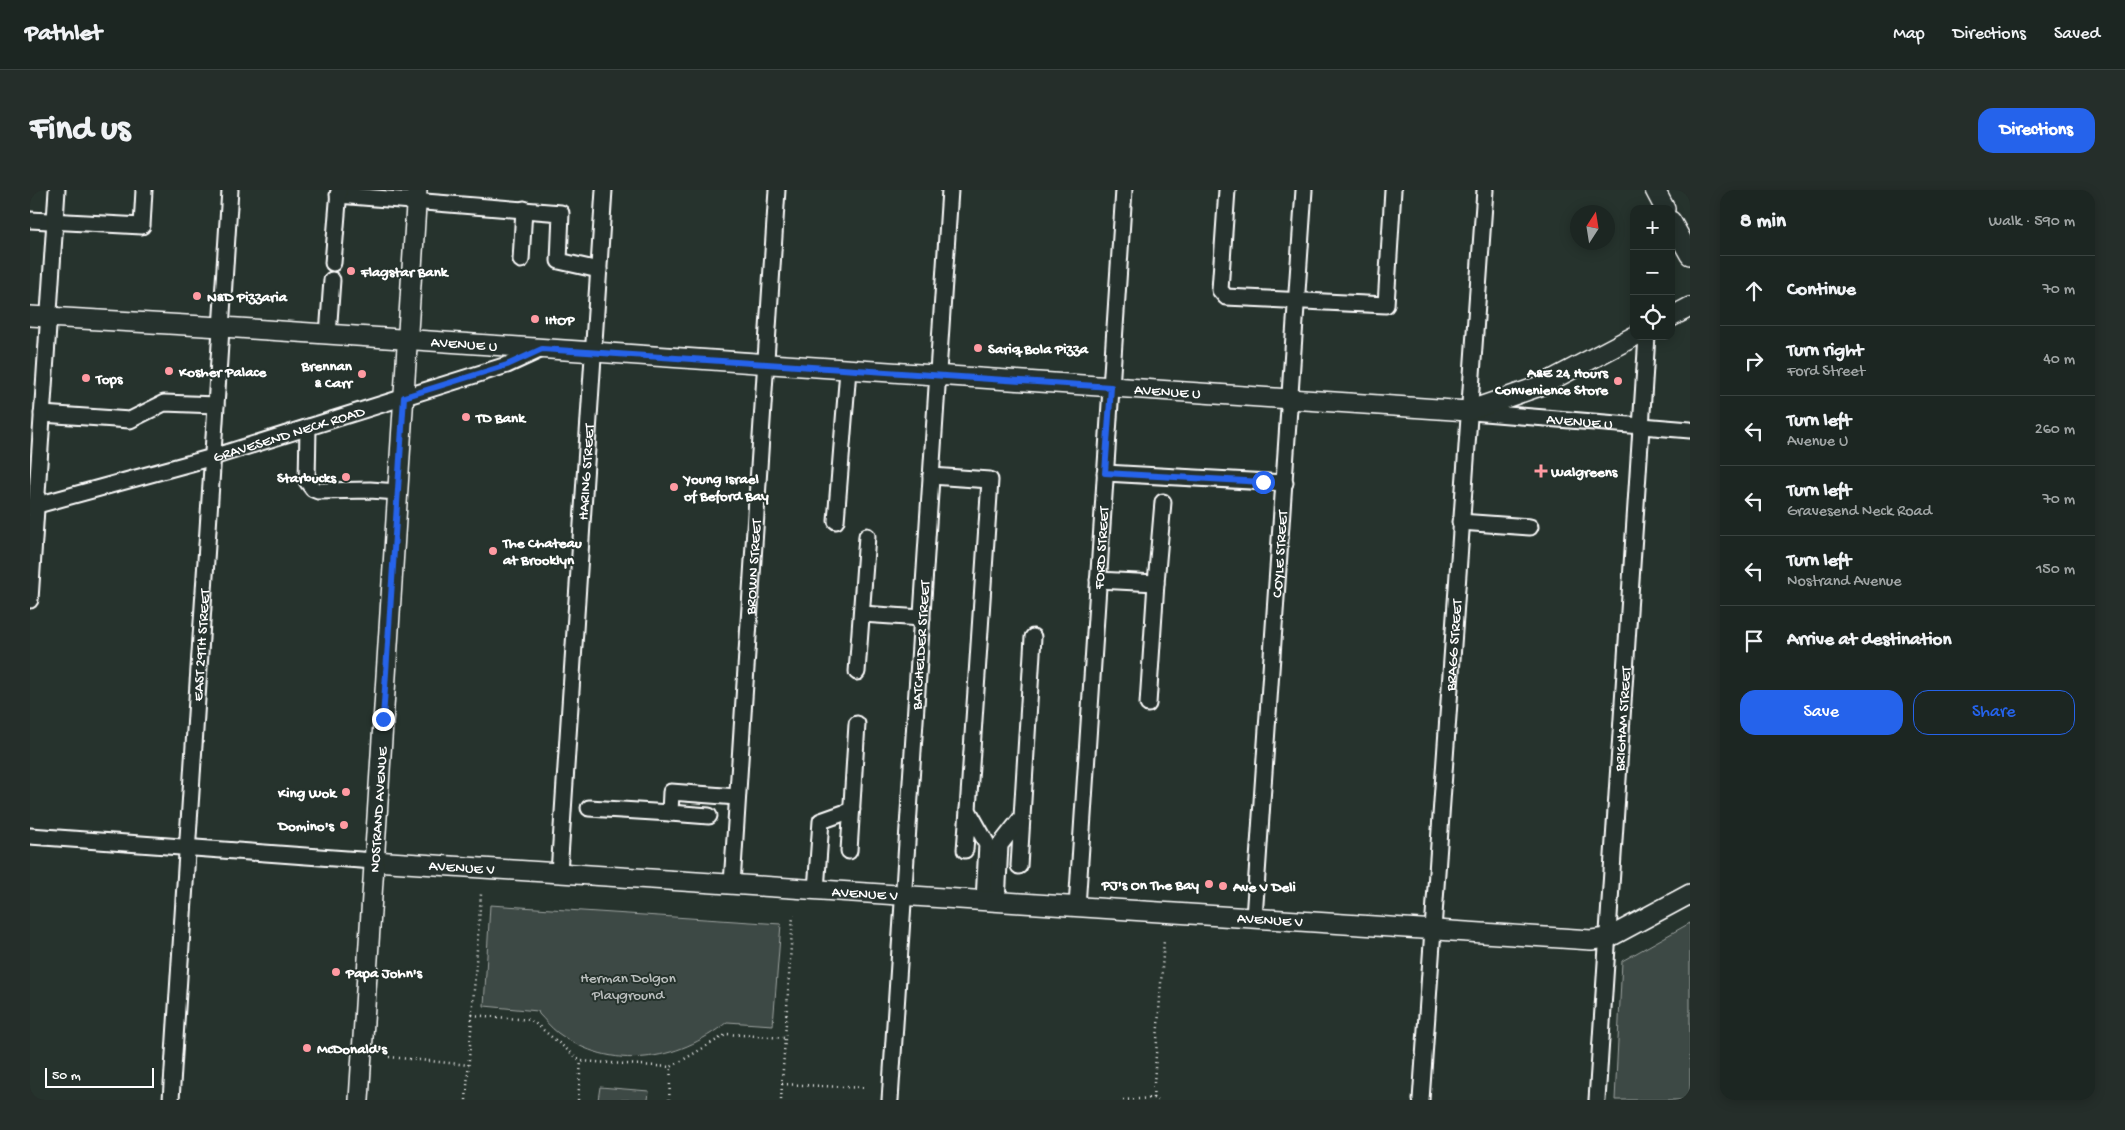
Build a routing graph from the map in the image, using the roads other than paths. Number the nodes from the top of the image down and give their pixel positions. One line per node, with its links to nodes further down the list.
1 (57, 190): 18 (street)
2 (144, 190): 18 (street)
3 (230, 190): 29 (street, EAST 29TH STREET)
4 (604, 190): 23 (street, HARING STREET)
5 (777, 190): 36 (street, BROWN STREET)
6 (950, 190): 38 (street, BATCHELDER STREET)
7 (1124, 190): 39 (street, FORD STREET)
8 (1228, 190): 25 (street)
9 (1304, 190): 25 (street, COYLE STREET)
10 (1393, 190): 25 (street)
11 (1485, 190): 44 (street, BRAGG STREET)
12 (1655, 190): 15 (main road)
13 (339, 193): 14 (street); 22 (street)
14 (416, 196): 16 (street); 32 (main road, NOSTRAND AVENUE)
15 (1663, 205)
16 (524, 209): 21 (street); 23 (street)
17 (30, 220): 18 (street)
18 (55, 222): 28 (street)
19 (1675, 228): 20 (main road)
20 (1690, 255)
21 (521, 260)
22 (333, 263)
23 (599, 270): 35 (street, HARING STREET)
24 (332, 280): 30 (street)
25 (1296, 301): 42 (street, COYLE STREET)
26 (1690, 307): 27 (main road)
27 (1675, 315)
28 (39, 317): 29 (main road, AVENUE U); 40 (street)
29 (221, 328): 30 (main road, AVENUE U); 43 (street, EAST 29TH STREET)
30 (328, 335): 32 (main road, AVENUE U)
31 (1630, 339): 44 (main road, AVENUE U)
32 (407, 340): 34 (main road, AVENUE U); 41 (main road, NOSTRAND AVENUE)
33 (1647, 340): 47 (street, BRIGHAM STREET)
34 (542, 349): 35 (main road, AVENUE U); 41 (street, GRAVESEND NECK ROAD)
35 (593, 353): 36 (main road, AVENUE U); 82 (street, HARING STREET)
36 (766, 364): 37 (main road, AVENUE U); 69 (street, BROWN STREET)
37 (848, 370): 38 (main road, AVENUE U); 56 (street)
38 (938, 376): 39 (main road, AVENUE U); 51 (street, BATCHELDER STREET)
39 (1111, 387): 42 (main road, AVENUE U); 50 (street, FORD STREET)
40 (37, 395): 45 (street)
41 (404, 397): 46 (street, GRAVESEND NECK ROAD); 53 (main road, NOSTRAND AVENUE)
42 (1290, 399): 44 (main road, AVENUE U); 52 (street, COYLE STREET)
43 (216, 405): 45 (street); 49 (street, EAST 29TH STREET)
44 (1468, 411): 47 (street, AVENUE U); 57 (street, BRAGG STREET)
45 (42, 414): 55 (street)
46 (308, 427): 49 (street, GRAVESEND NECK ROAD); 53 (street)
47 (1642, 427): 48 (street, AVENUE U); 91 (street, BRIGHAM STREET)
48 (1690, 430)
49 (213, 457): 55 (street, GRAVESEND NECK ROAD); 77 (street, EAST 29TH STREET)
50 (1105, 473): 52 (street); 60 (street, FORD STREET)
51 (931, 476): 64 (street, BATCHELDER STREET); 72 (street)
52 (1285, 483): 89 (street, COYLE STREET)
53 (398, 492): 80 (main road, NOSTRAND AVENUE)
54 (1163, 502): 61 (street)
55 (33, 506): 62 (street)
56 (836, 521)
57 (1460, 522): 58 (street); 90 (street, BRAGG STREET)
58 (1530, 527)
59 (867, 536): 63 (street)
60 (1098, 580): 61 (street); 88 (street, FORD STREET)
61 (1156, 583): 67 (street)
62 (30, 600)
63 (862, 614): 64 (street); 66 (street)
64 (922, 618): 86 (street, BATCHELDER STREET)
65 (1033, 637): 75 (street)
66 (857, 672)
67 (1148, 704)
68 (857, 724): 71 (street)
69 (737, 797): 73 (street); 83 (street, BROWN STREET)
70 (589, 808): 73 (street)
71 (852, 810): 79 (street); 84 (street)
72 (968, 810): 78 (street); 87 (street)
73 (670, 813): 74 (street)
74 (709, 816)
75 (1022, 817): 81 (street); 87 (street)
76 (30, 836): 77 (street, AVENUE V)
77 (188, 846): 80 (street, AVENUE V); 92 (street, EAST 29TH STREET)
78 (966, 850)
79 (849, 851)
80 (374, 861): 82 (main road, AVENUE V); 93 (main road, NOSTRAND AVENUE)
81 (1018, 866)
82 (559, 873): 83 (main road, AVENUE V)
83 (732, 884): 84 (main road, AVENUE V)
84 (816, 890): 86 (main road, AVENUE V)
85 (1690, 894): 91 (main road, AVENUE V)
86 (904, 896): 87 (main road, AVENUE V); 94 (street, BATCHELDER STREET)
87 (991, 901): 88 (main road, AVENUE V)
88 (1076, 907): 89 (main road, AVENUE V)
89 (1254, 918): 90 (main road, AVENUE V)
90 (1432, 930): 91 (main road, AVENUE V); 95 (street, BRAGG STREET)
91 (1608, 938): 96 (street, BRIGHAM STREET)
92 (171, 1100)
93 (359, 1100)
94 (890, 1100)
95 (1421, 1100)
96 (1597, 1100)

